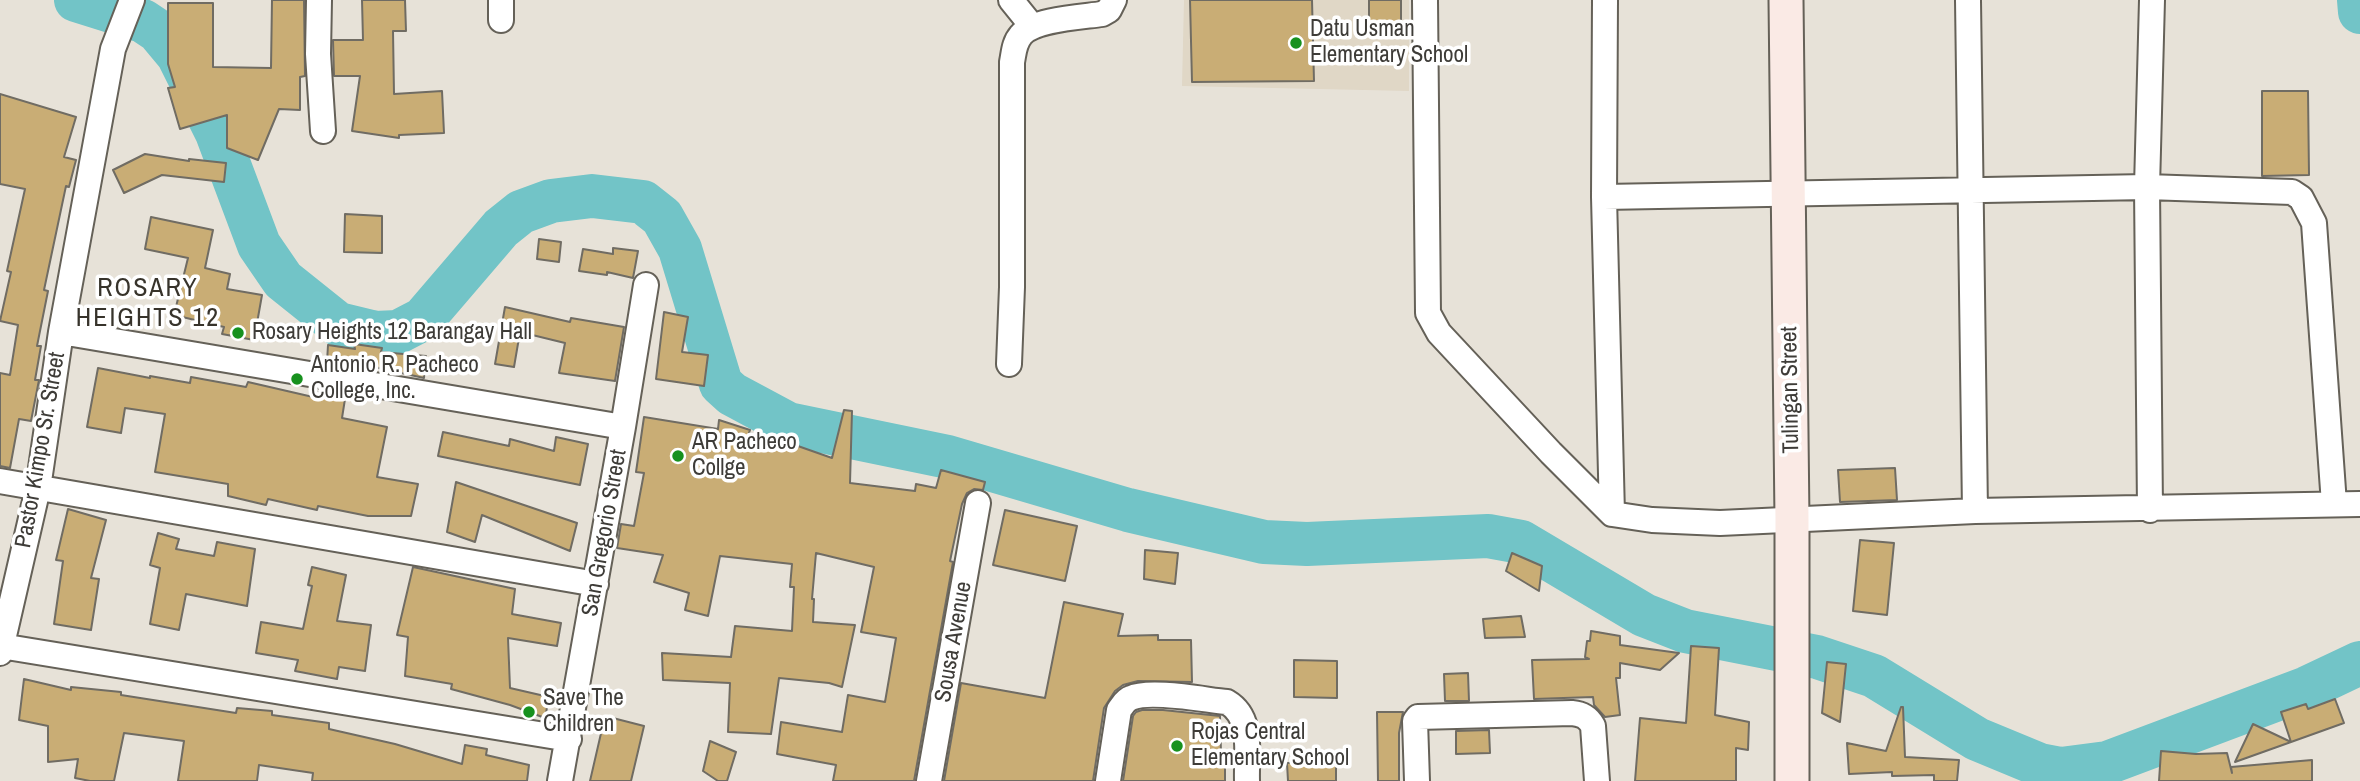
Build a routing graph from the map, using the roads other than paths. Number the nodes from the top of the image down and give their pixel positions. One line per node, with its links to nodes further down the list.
1 (132, 0): 17 (street, Pastor Kimpo Sr. Street)
2 (319, 0): 11 (street)
3 (1011, 0): 10 (street)
4 (1114, 0): 10 (street)
5 (1425, 0): 27 (street)
6 (1605, 0): 15 (street)
7 (1786, 0): 14 (street, Tulingan Street)
8 (1968, 0): 13 (street)
9 (2152, 0): 12 (street)
10 (1032, 26): 18 (street)
11 (323, 131)
12 (2147, 187): 13 (street); 24 (street); 25 (street)
13 (1969, 191): 14 (street); 26 (street)
14 (1789, 194): 15 (street); 28 (street, Tulingan Street)
15 (1604, 197): 27 (street)
16 (646, 285): 19 (street, San Gregorio Street)
17 (61, 332): 19 (street); 21 (street, Pastor Kimpo Sr. Street)
18 (1009, 364)
19 (623, 427): 29 (street, San Gregorio Street)
20 (0, 481): 21 (street)
21 (38, 488): 29 (street); 30 (street, Pastor Kimpo Sr. Street)
22 (978, 503): 33 (street, Sousa Avenue)
23 (2360, 504): 24 (street)
24 (2334, 505): 25 (street)
25 (2150, 510): 26 (street)
26 (1975, 511): 28 (street)
27 (1612, 514): 28 (street)
28 (1792, 519): 38 (street, Tulingan Street)
29 (596, 584): 31 (street, San Gregorio Street)
30 (1, 649): 31 (street)
31 (569, 739): 32 (street, San Gregorio Street)
32 (560, 781)
33 (929, 781)
34 (1108, 781): 35 (street)
35 (1247, 781)
36 (1417, 781): 37 (street)
37 (1597, 781)
38 (1792, 781)

